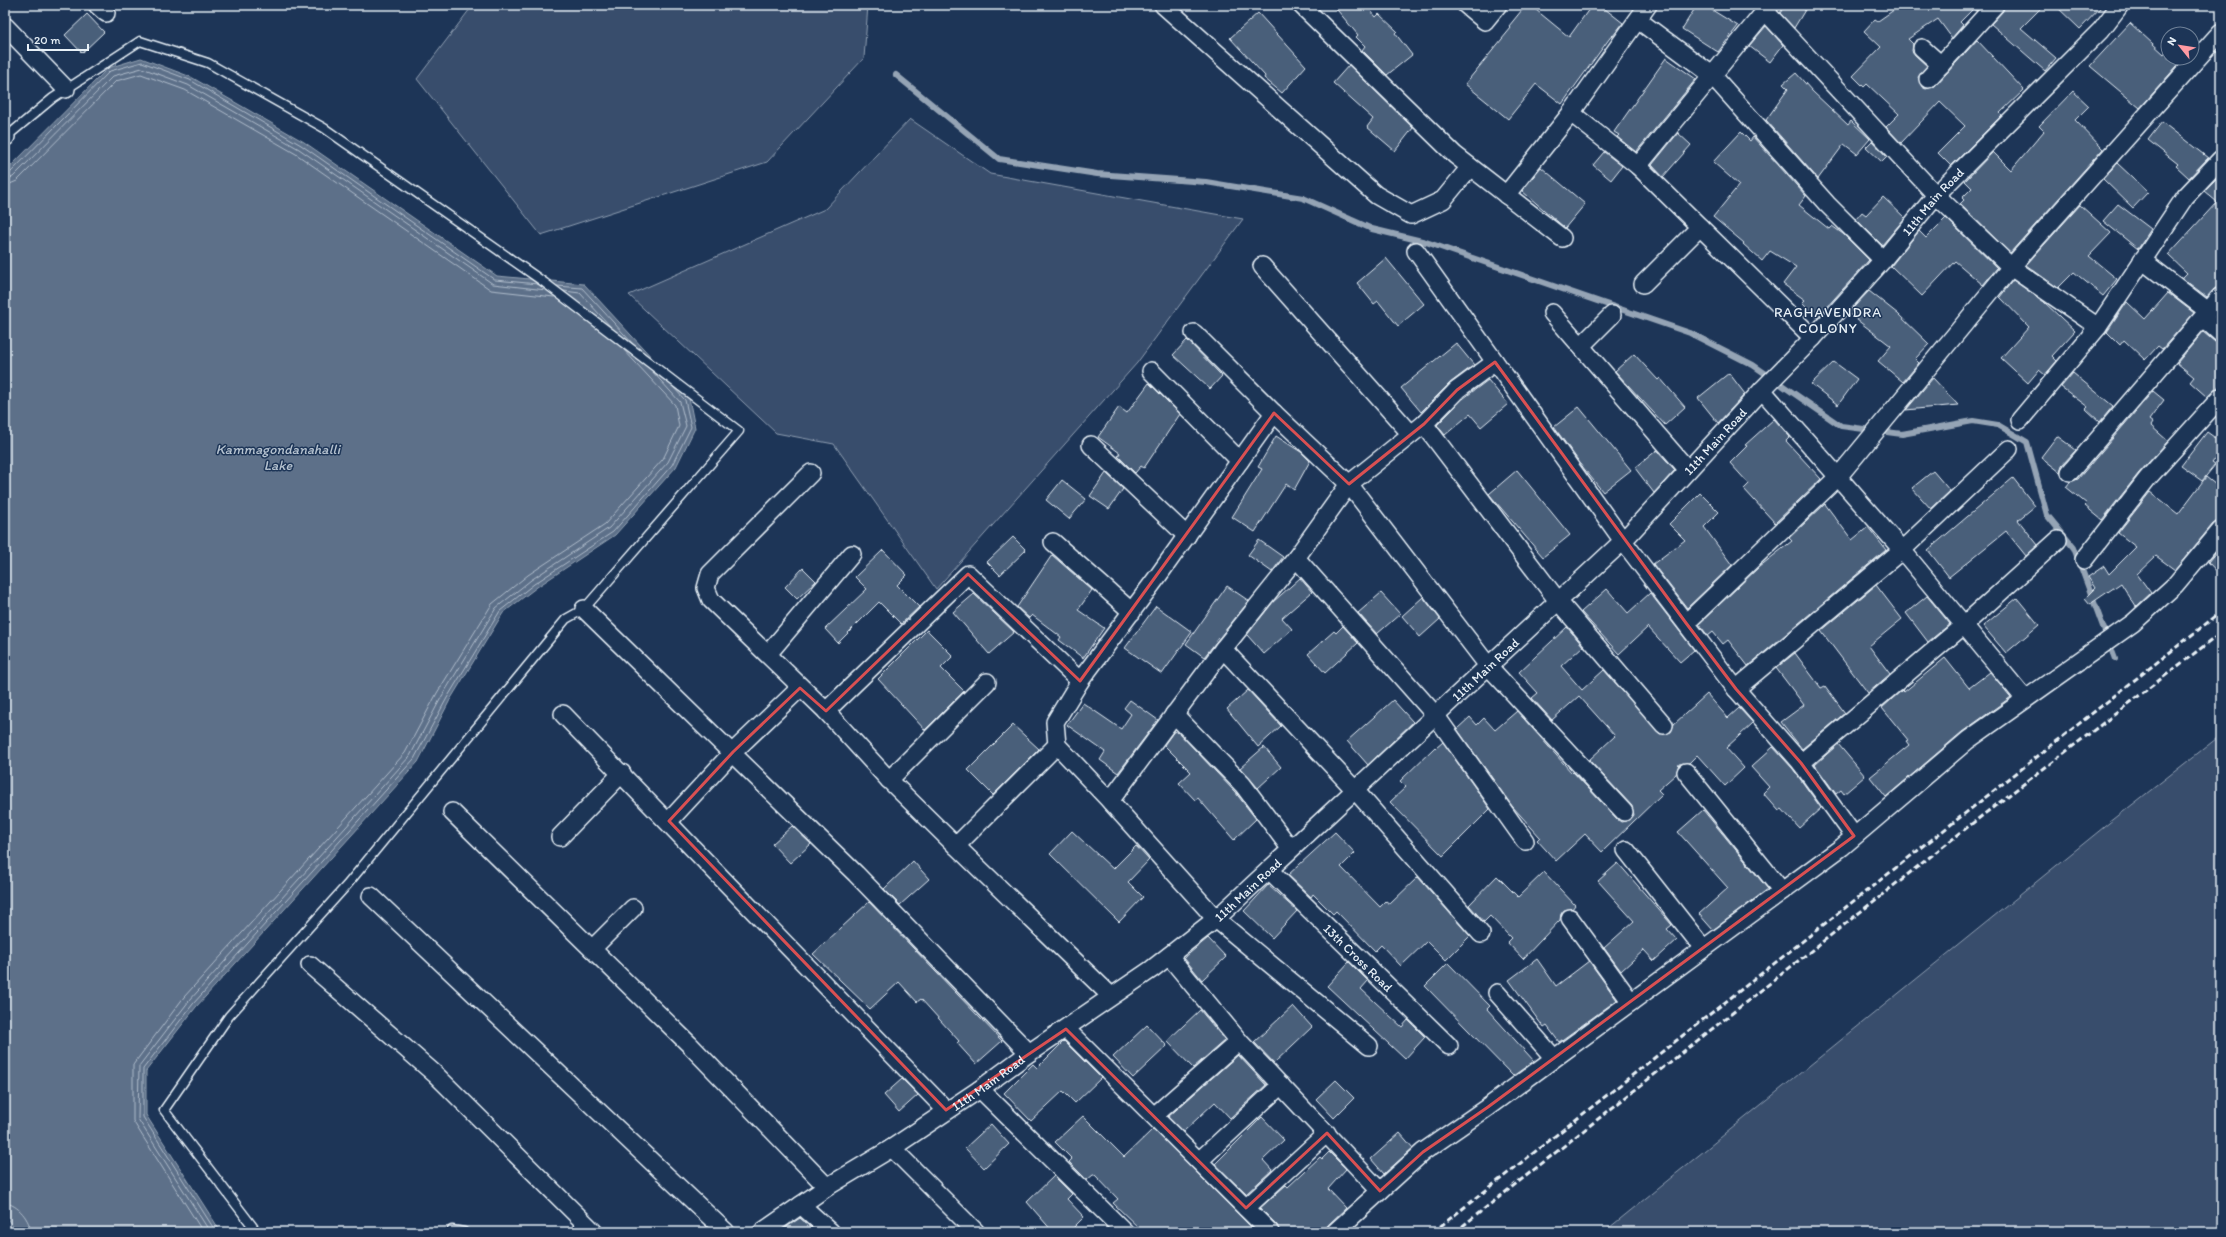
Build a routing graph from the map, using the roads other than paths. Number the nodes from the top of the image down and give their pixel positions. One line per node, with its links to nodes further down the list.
1 (1163, 5): 21 (street)
2 (1301, 5): 21 (street)
3 (1466, 5): 4 (street)
4 (1498, 5)
5 (1648, 5): 9 (street)
6 (1995, 5): 13 (street)
7 (2120, 5): 23 (street, 11th Main Road)
8 (1768, 8): 14 (street); 23 (street)
9 (1638, 20): 14 (street); 17 (street)
10 (5, 26): 16 (street)
11 (2221, 32): 30 (street)
12 (1922, 48): 13 (street)
13 (1941, 65): 15 (street)
14 (1712, 75): 20 (street); 27 (street)
15 (1928, 79)
16 (66, 89): 18 (lane); 66 (lane)
17 (1571, 113): 20 (street); 22 (street)
18 (5, 137)
19 (2221, 159): 28 (street)
20 (1638, 166): 24 (street)
21 (1470, 167): 22 (street)
22 (1506, 195): 25 (street)
23 (1936, 195): 27 (street, 11th Main Road); 30 (street)
24 (1700, 227): 31 (street); 39 (street)
25 (1562, 238)
26 (1416, 251): 41 (street)
27 (1883, 260): 39 (street, 11th Main Road)
28 (2142, 260): 34 (street); 36 (street)
29 (1262, 266): 47 (street)
30 (2011, 267): 36 (street); 54 (street)
31 (1643, 284)
32 (2221, 296): 34 (street)
33 (1552, 313): 40 (street)
34 (2206, 314): 38 (street); 52 (street)
35 (1612, 315): 40 (street)
36 (2098, 327): 46 (street)
37 (1194, 333): 45 (street)
38 (2221, 334)
39 (1813, 338): 43 (street, 11th Main Road)
40 (1582, 345): 51 (street)
41 (1495, 362): 47 (street); 59 (street)
42 (1151, 371): 50 (street)
43 (1762, 390): 51 (street, 11th Main Road); 54 (street)
44 (2221, 397): 64 (street)
45 (1274, 413): 50 (street); 55 (street)
46 (2020, 420)
47 (1417, 429): 55 (street); 65 (street)
48 (1091, 445): 57 (street)
49 (2009, 449): 61 (street)
50 (1240, 461): 57 (street)
51 (1688, 470): 59 (street, 11th Main Road)
52 (2070, 472)
53 (810, 473): 71 (street)
54 (1838, 477): 61 (street); 68 (street)
55 (1349, 484): 63 (street); 72 (street)
56 (2221, 530): 77 (street)
57 (1187, 536): 67 (street)
58 (2058, 540): 69 (street)
59 (1623, 541): 65 (street, 11th Main Road); 68 (street)
60 (1054, 542): 67 (street)
61 (1902, 550): 69 (street); 76 (street)
62 (852, 554): 71 (street)
63 (1296, 558): 70 (street); 81 (street)
64 (2084, 560)
65 (1558, 601): 72 (street, 11th Main Road); 82 (street)
66 (584, 609): 84 (street); 132 (lane)
67 (1132, 612): 73 (street)
68 (1686, 623): 76 (street)
69 (1964, 625): 77 (street); 85 (street)
70 (1223, 649): 80 (street); 89 (street)
71 (768, 654): 75 (street)
72 (1489, 667): 81 (street, 11th Main Road); 92 (street)
73 (1080, 680): 78 (street); 83 (street)
74 (987, 682): 88 (street)
75 (800, 688): 78 (street); 84 (street)
76 (1736, 689): 85 (street)
77 (2025, 699): 94 (street)
78 (826, 711): 88 (street)
79 (563, 714): 87 (street)
80 (1174, 714): 90 (street); 98 (street)
81 (1436, 716): 89 (street, 11th Main Road); 96 (street)
82 (1664, 725)
83 (1057, 745): 90 (street); 97 (street)
84 (733, 752): 93 (street); 118 (street)
85 (1801, 763): 94 (street)
86 (1686, 772): 101 (street)
87 (622, 773): 93 (street); 95 (street)
88 (889, 780): 97 (street)
89 (1355, 790): 98 (street, 11th Main Road); 106 (street)
90 (1110, 801): 105 (street)
91 (452, 812): 108 (street)
92 (1624, 812)
93 (669, 821): 122 (street)
94 (1854, 836): 101 (street)
95 (560, 837)
96 (1525, 841)
97 (956, 846): 112 (street)
98 (1290, 848): 100 (street, 11th Main Road)
99 (1626, 850): 107 (street)
100 (1269, 870): 105 (street, 11th Main Road); 117 (street, 13th Cross Road)
101 (1782, 891): 107 (street)
102 (371, 896): 135 (street)
103 (633, 908): 108 (street)
104 (1570, 918): 113 (street)
105 (1216, 919): 109 (street, 11th Main Road); 116 (street)
106 (1481, 934)
107 (1703, 948): 113 (street)
108 (592, 949): 127 (street)
109 (1169, 956): 112 (street, 11th Main Road); 115 (street)
110 (310, 965): 134 (street)
111 (1497, 993): 119 (street)
112 (1112, 996): 114 (street, 11th Main Road)
113 (1631, 1002): 119 (street)
114 (1066, 1029): 118 (street, 11th Main Road); 123 (street)
115 (1239, 1040): 120 (street); 123 (street)
116 (1369, 1046)
117 (1449, 1046)
118 (1029, 1053): 121 (street, 11th Main Road)
119 (1554, 1058): 128 (street)
120 (1281, 1085): 124 (street); 126 (street)
121 (980, 1089): 122 (street, 11th Main Road); 139 (street)
122 (946, 1110): 125 (street, 11th Main Road)
123 (1154, 1116): 126 (street)
124 (1326, 1134): 128 (street); 130 (street)
125 (892, 1148): 127 (street, 11th Main Road); 138 (street)
126 (1199, 1161): 130 (street)
127 (827, 1187): 129 (street, 11th Main Road)
128 (1380, 1191): 141 (street)
129 (801, 1205): 136 (street, 11th Main Road); 137 (street)
130 (1246, 1208): 140 (street)
131 (452, 1230): 133 (lane)
132 (258, 1232)
133 (464, 1232)
134 (594, 1232)
135 (726, 1232)
136 (762, 1232)
137 (831, 1232)
138 (976, 1232)
139 (1125, 1232)
140 (1270, 1232)
141 (1335, 1232)

